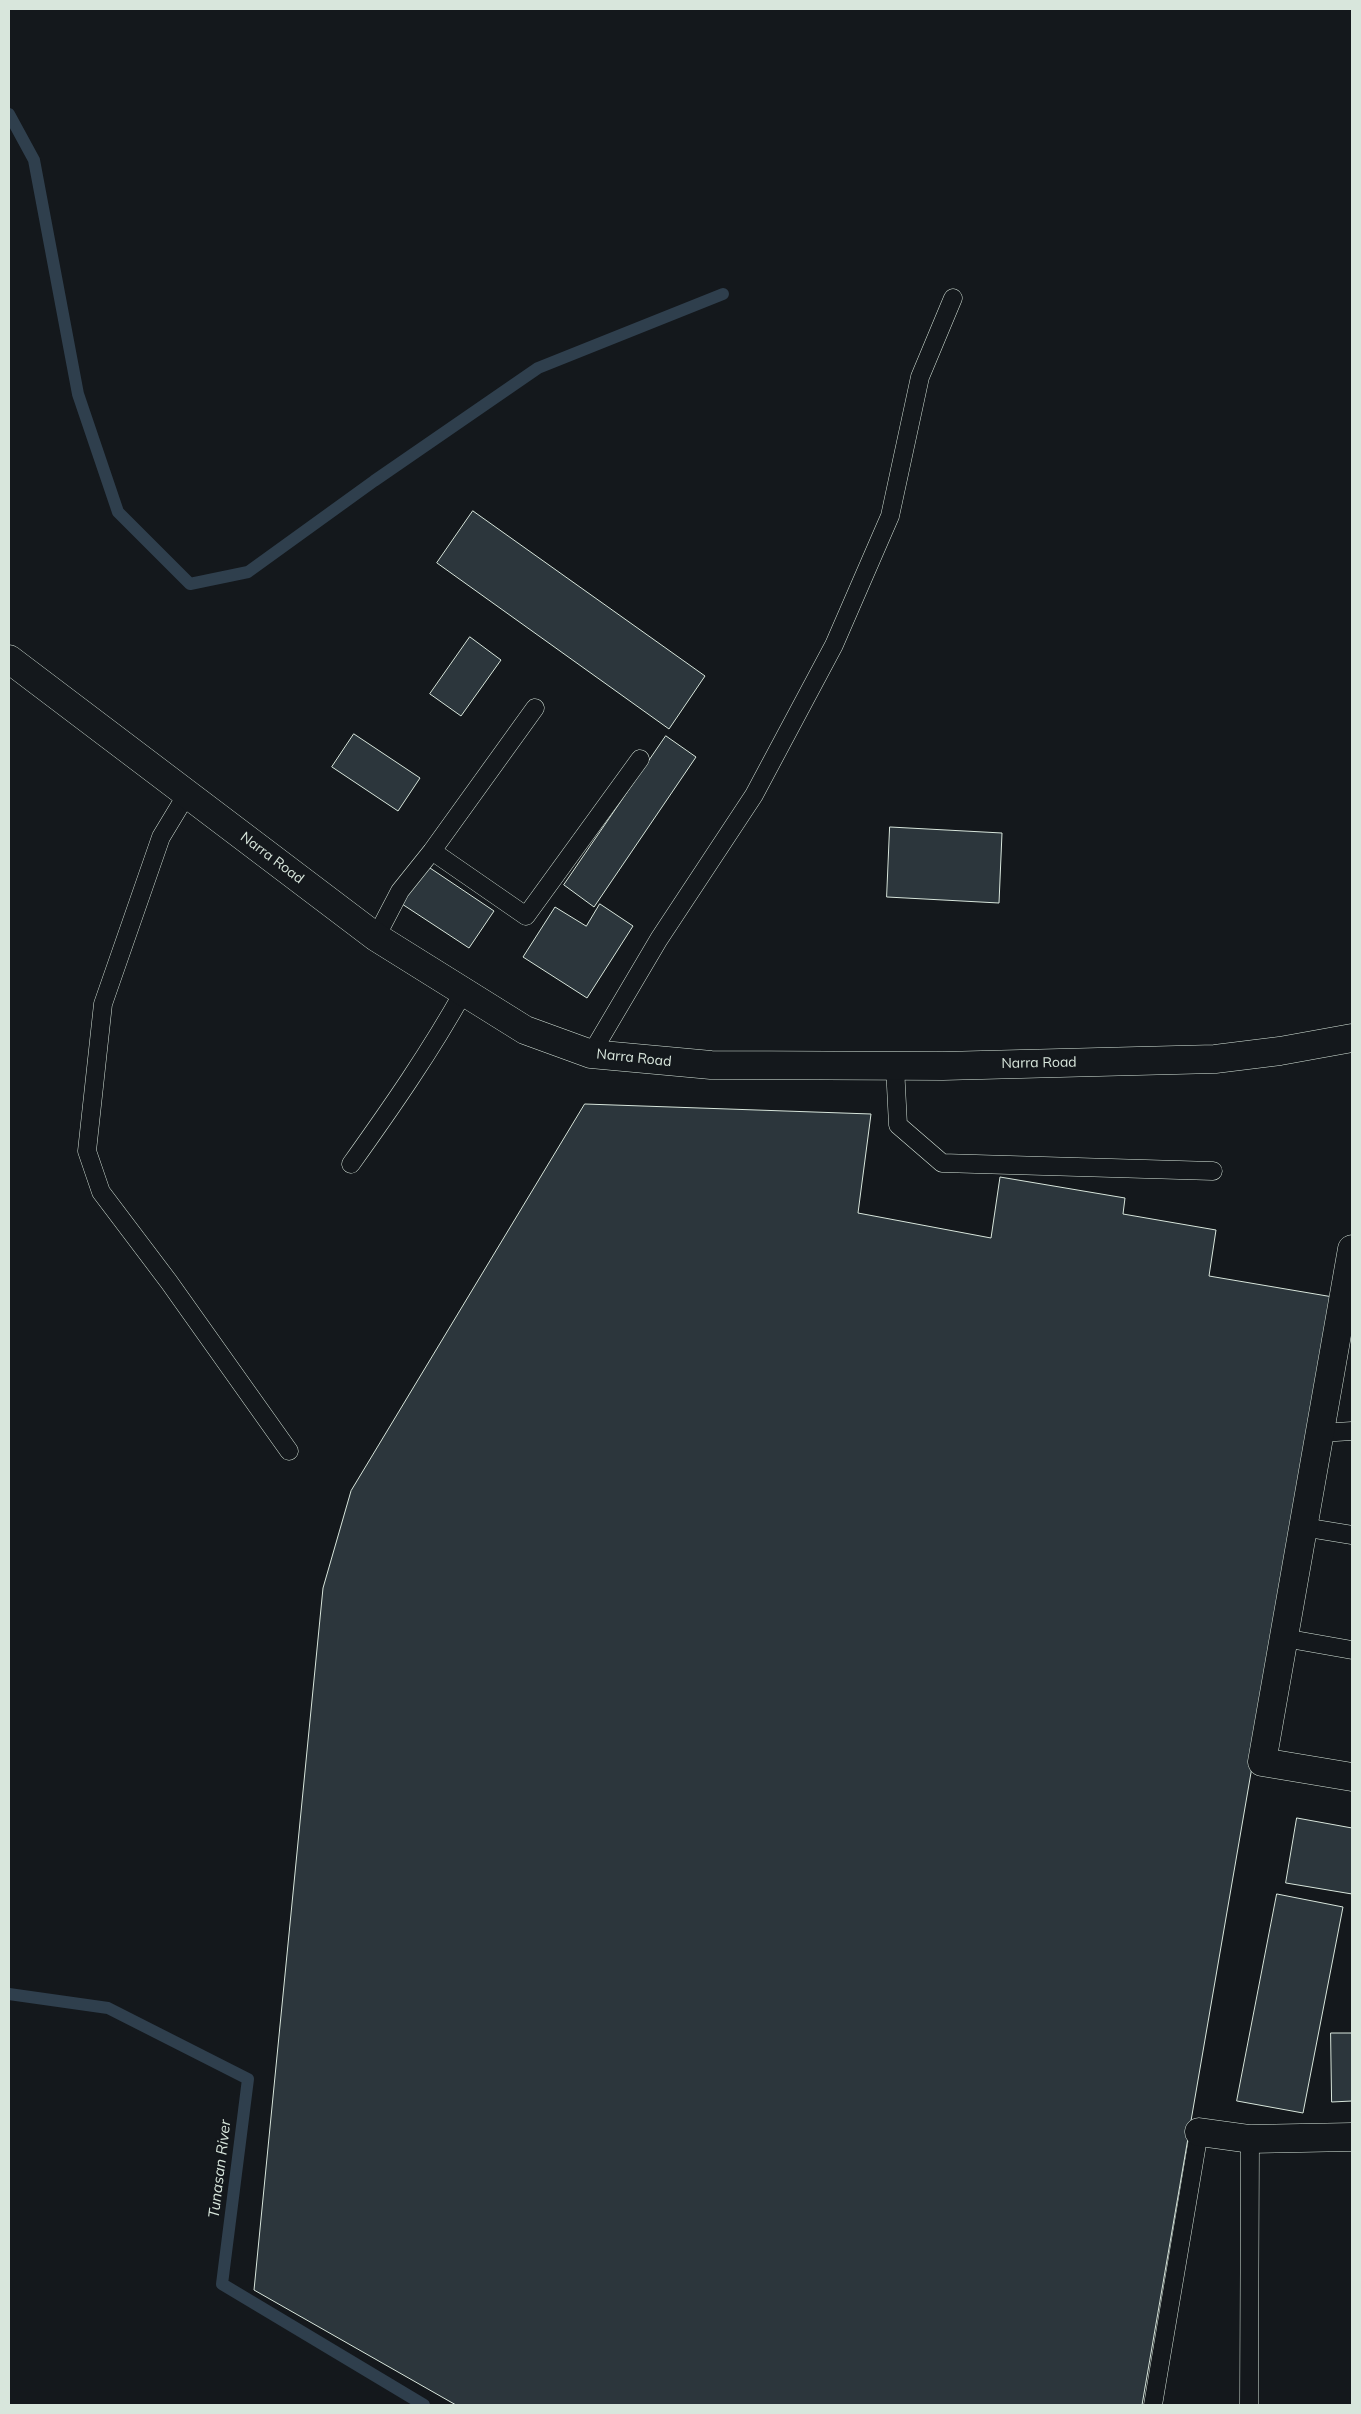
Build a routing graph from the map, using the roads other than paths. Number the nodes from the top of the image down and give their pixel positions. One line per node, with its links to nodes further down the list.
1 (953, 298): 10 (lane)
2 (9, 659): 5 (street, Narra Road)
3 (536, 708): 6 (lane)
4 (640, 759): 6 (lane)
5 (187, 794): 7 (street, Narra Road); 17 (lane)
6 (432, 851): 7 (lane)
7 (376, 937): 8 (street, Narra Road)
8 (464, 991): 10 (street, Narra Road); 12 (lane)
9 (1352, 1038): 11 (street, Narra Road)
10 (591, 1054): 11 (street, Narra Road)
11 (894, 1066): 13 (lane)
12 (351, 1164)
13 (1213, 1171)
14 (1352, 1249): 16 (street)
15 (1352, 1431): 16 (lane)
16 (1320, 1433): 18 (street)
17 (289, 1451)
18 (1303, 1527): 19 (lane); 20 (street)
19 (1352, 1535)
20 (1284, 1638): 21 (lane); 22 (street)
21 (1352, 1650)
22 (1352, 1777)
23 (1199, 2132): 25 (street); 26 (lane)
24 (1352, 2137): 25 (street)
25 (1250, 2139): 27 (lane)
26 (1153, 2405)
27 (1250, 2405)

